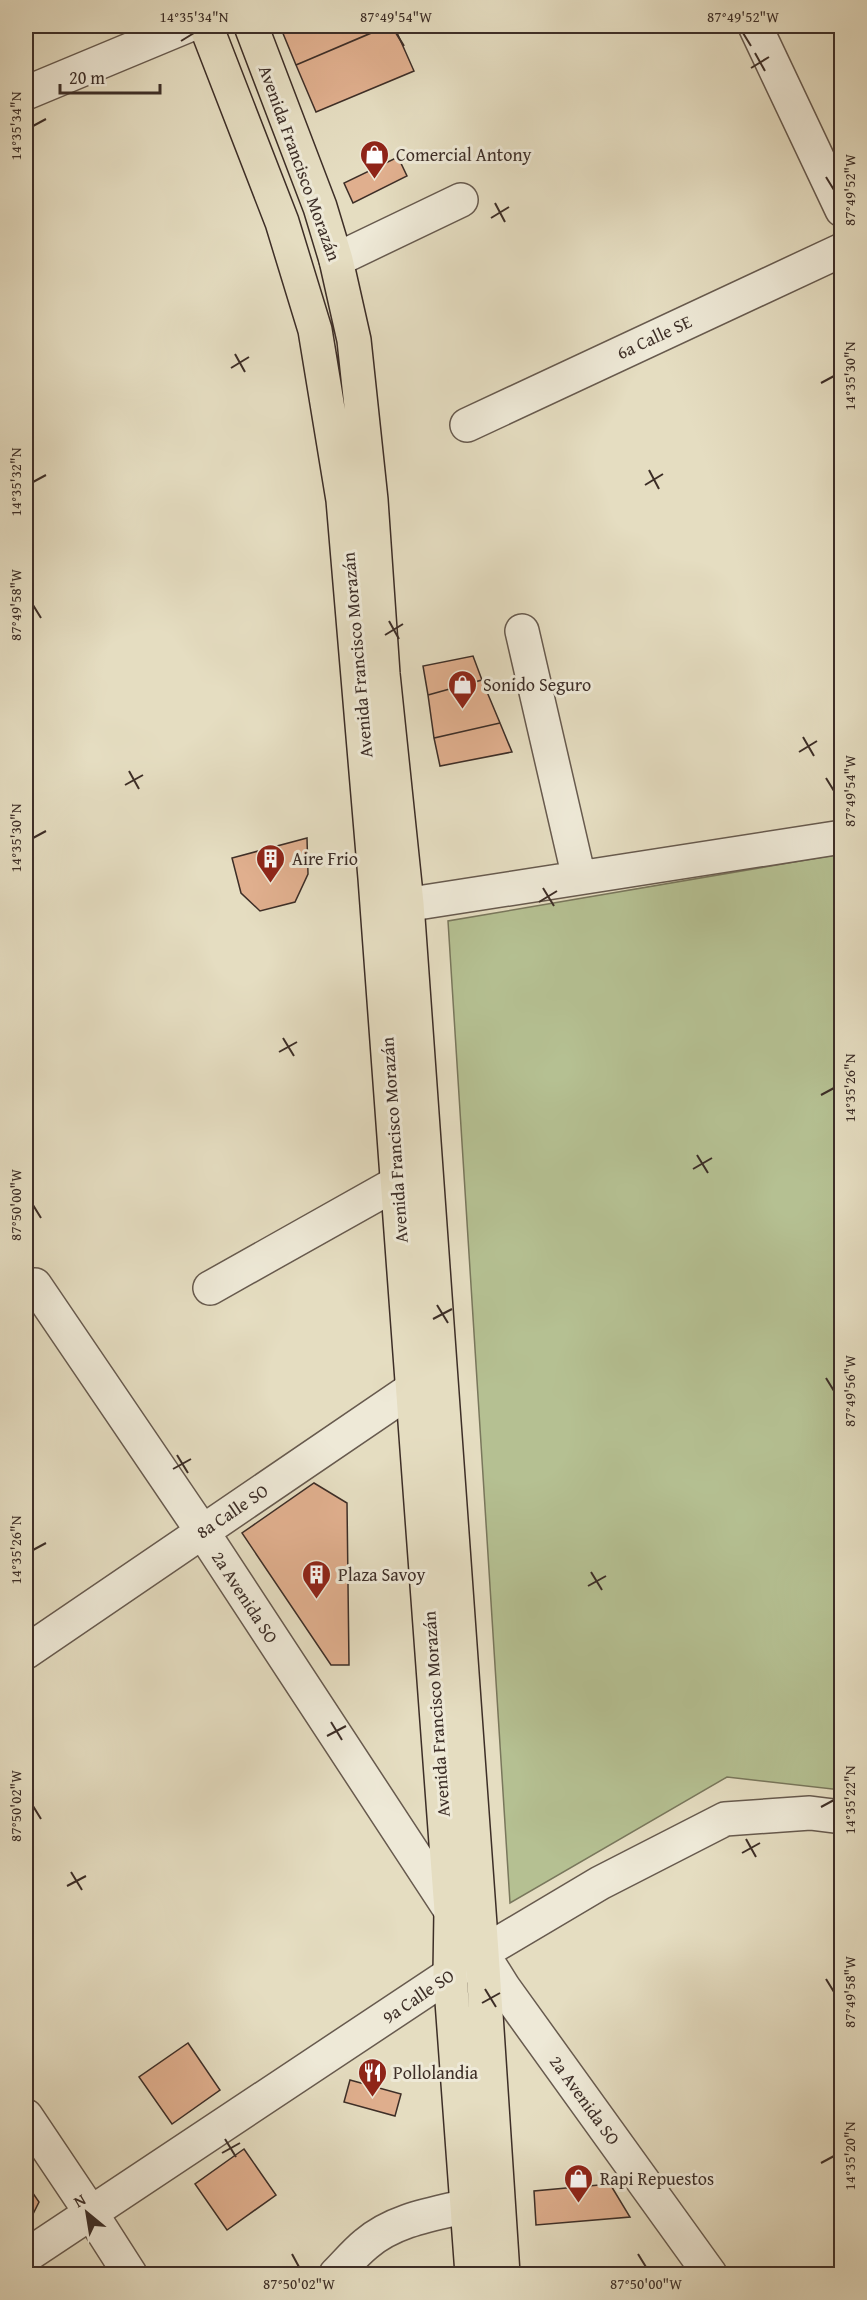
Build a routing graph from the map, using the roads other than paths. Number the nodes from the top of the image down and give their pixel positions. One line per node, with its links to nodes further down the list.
1 (187, 26): 5 (street)
2 (206, 26): 11 (main road, Avenida Francisco Morazán)
3 (251, 26): 9 (main road, Avenida Francisco Morazán)
4 (755, 26): 7 (street)
5 (26, 93)
6 (461, 200): 9 (street)
7 (842, 210)
8 (842, 250): 10 (street, 6a Calle SE)
9 (336, 260): 11 (main road, Avenida Francisco Morazán)
10 (467, 425)
11 (357, 500): 15 (main road, Avenida Francisco Morazán)
12 (522, 631): 14 (street)
13 (842, 837): 14 (street)
14 (579, 878): 15 (street)
15 (392, 907): 16 (main road, Avenida Francisco Morazán); 19 (main road, Avenida Francisco Morazán)
16 (397, 1184): 18 (street); 20 (main road, Avenida Francisco Morazán)
17 (35, 1285): 21 (street, 2a Avenida SO)
18 (210, 1288)
19 (441, 1372): 20 (street, 8a Calle SO); 25 (main road, Avenida Francisco Morazán)
20 (412, 1389): 21 (street, 8a Calle SO); 24 (main road, Avenida Francisco Morazán)
21 (202, 1532): 22 (street, 8a Calle SO); 24 (street, 2a Avenida SO)
22 (26, 1652)
23 (842, 1817): 25 (street, 9a Calle SO)
24 (451, 1911): 26 (main road, Avenida Francisco Morazán)
25 (482, 1953): 26 (street, 9a Calle SO); 36 (main road, Avenida Francisco Morazán); 37 (street, 2a Avenida SO)
26 (450, 1974): 28 (main road, Avenida Francisco Morazán); 29 (street, 9a Calle SO)
27 (26, 2116): 29 (street)
28 (467, 2206): 34 (street); 35 (main road, Avenida Francisco Morazán)
29 (91, 2213): 30 (street, 9a Calle SO); 33 (street)
30 (26, 2256)
31 (26, 2262): 32 (street)
32 (34, 2274)
33 (130, 2274)
34 (336, 2274)
35 (472, 2274)
36 (503, 2274)
37 (710, 2274)

